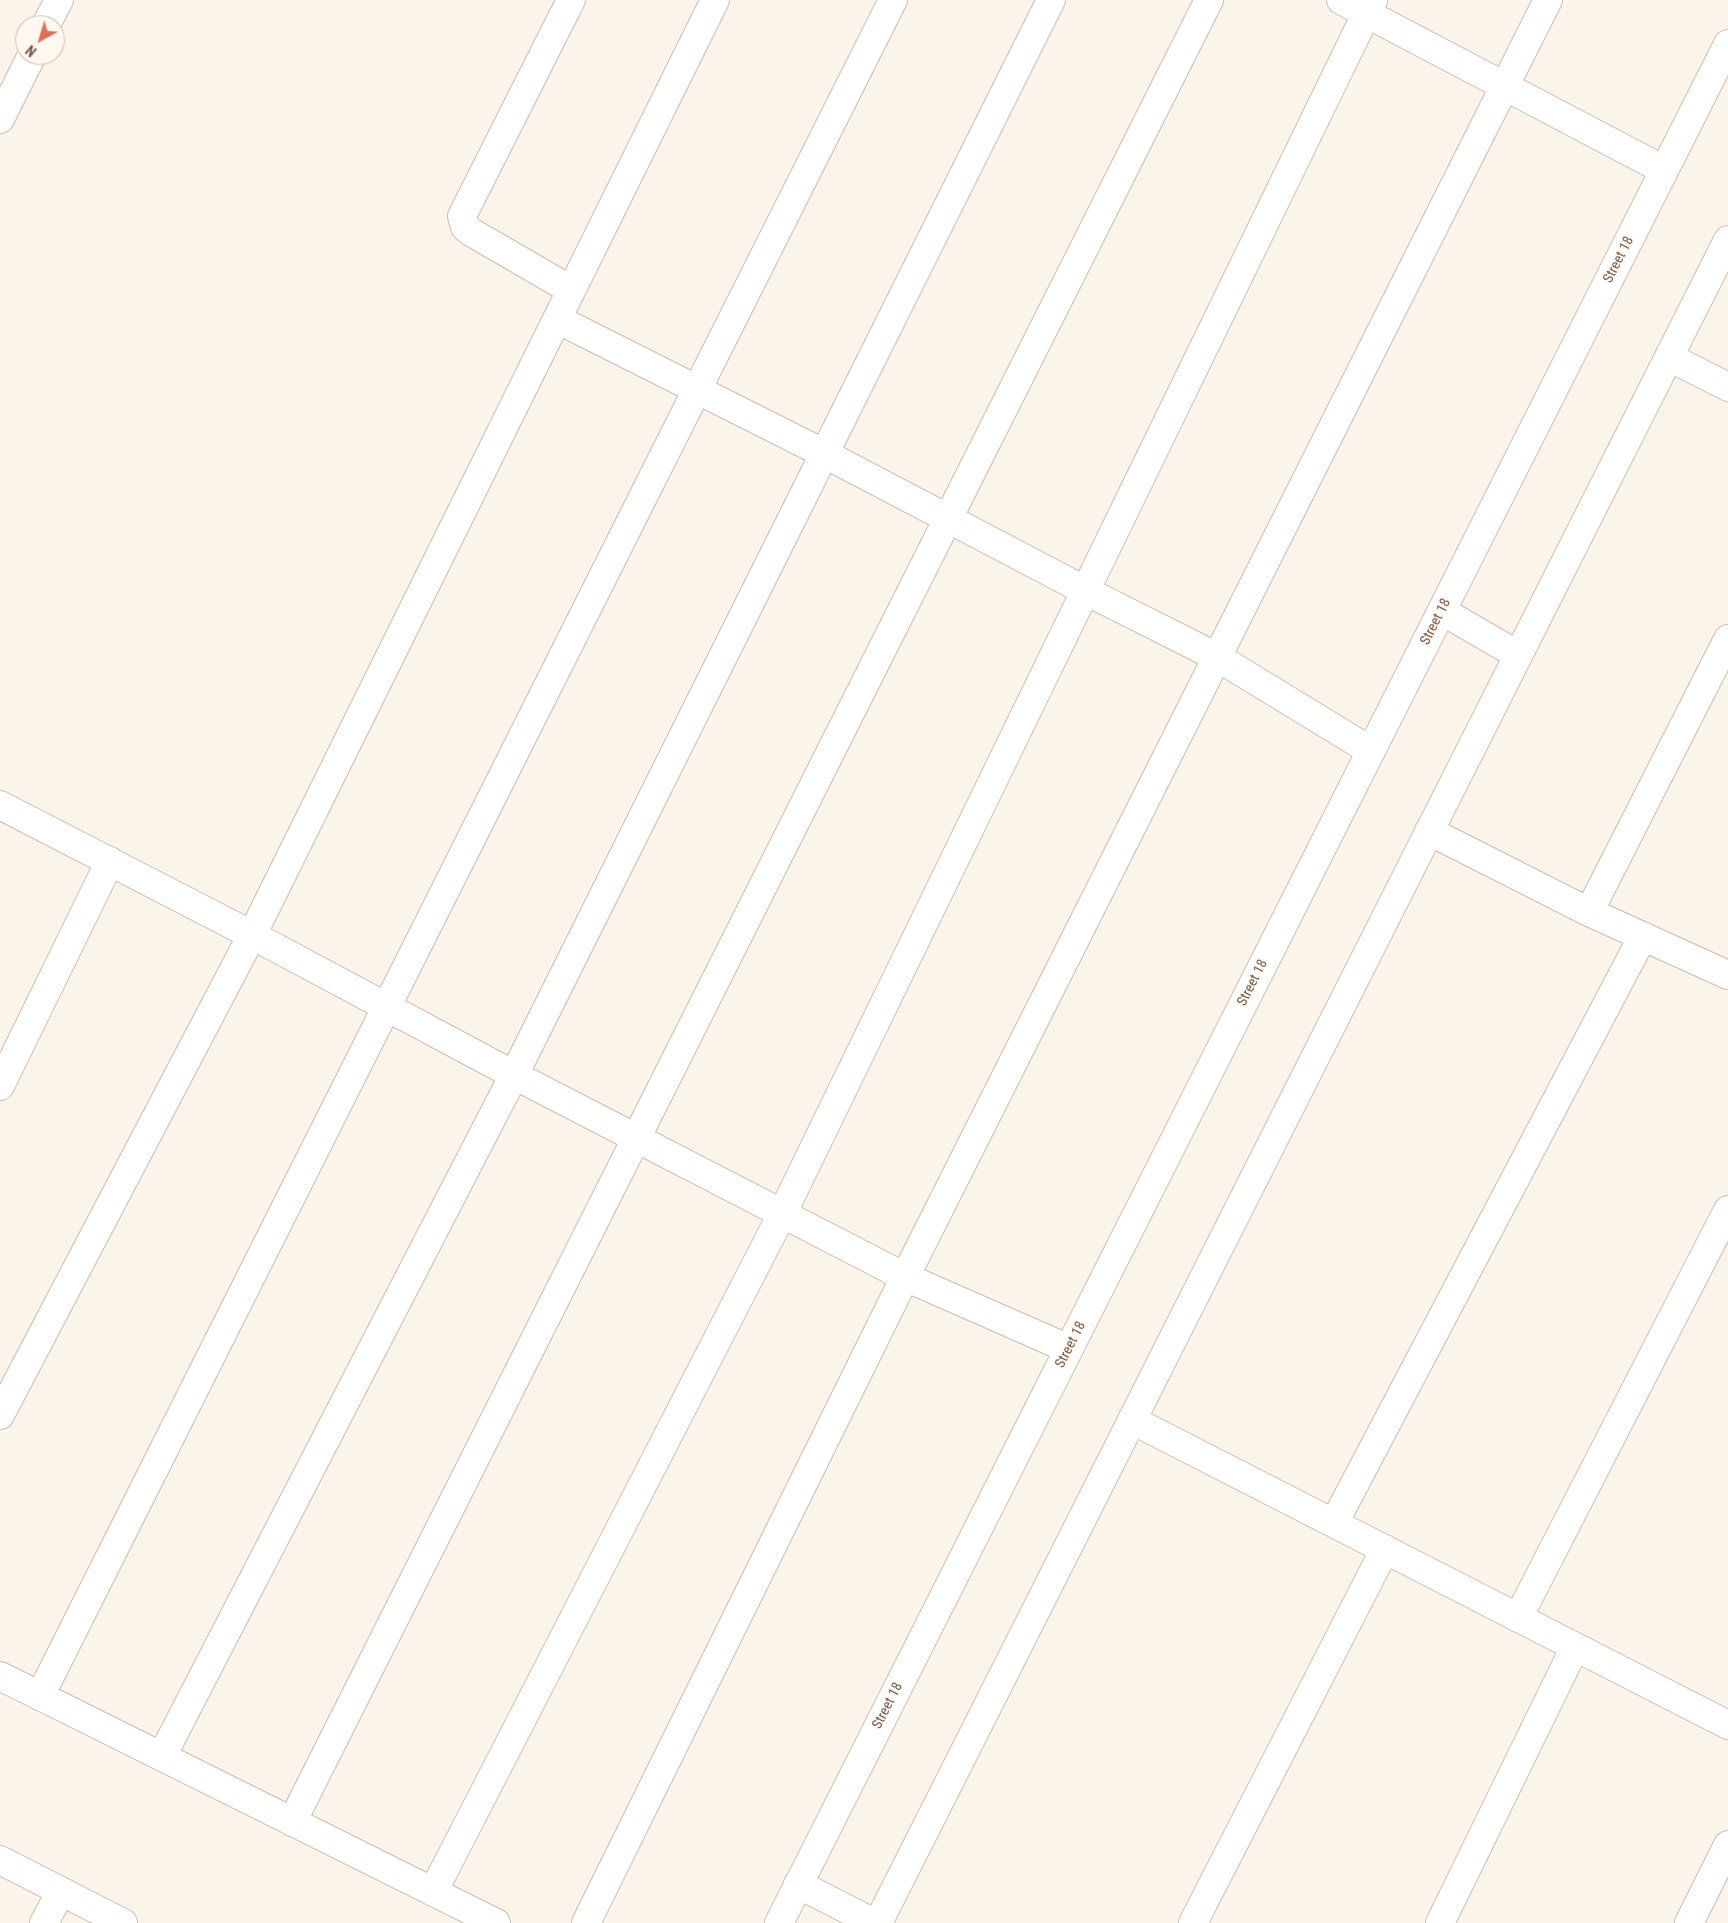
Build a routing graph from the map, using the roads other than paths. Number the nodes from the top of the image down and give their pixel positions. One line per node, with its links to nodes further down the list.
1 (59, 0): 10 (street)
2 (571, 0): 17 (street)
3 (715, 0): 17 (street)
4 (893, 0): 21 (street)
5 (1051, 0): 22 (street)
6 (1209, 0): 23 (street)
7 (1341, 0): 9 (street)
8 (1548, 0): 13 (street)
9 (1370, 7): 13 (street); 24 (street)
10 (51, 15)
11 (1728, 44): 15 (street, Street 18)
12 (27, 65): 14 (street)
13 (1504, 86): 15 (street); 28 (street)
14 (0, 119)
15 (1664, 170): 25 (street, Street 18)
16 (1728, 240): 19 (street)
17 (571, 290): 18 (street)
18 (557, 319): 21 (street); 34 (street)
19 (1669, 357): 20 (street); 27 (street)
20 (1728, 387)
21 (698, 389): 22 (street); 37 (street)
22 (825, 454): 23 (street); 38 (street)
23 (948, 519): 24 (street); 40 (street)
24 (1086, 591): 28 (street); 42 (street)
25 (1442, 610): 27 (street); 29 (street, Street 18)
26 (1728, 639): 33 (street)
27 (1518, 655): 31 (street)
28 (1217, 657): 29 (street); 43 (street)
29 (1371, 751): 44 (street, Street 18)
30 (0, 805): 32 (street)
31 (1429, 831): 33 (street); 46 (street)
32 (110, 862): 34 (street); 39 (street)
33 (1589, 912): 35 (street)
34 (252, 935): 37 (street); 45 (street)
35 (1644, 936): 36 (street); 47 (street)
36 (1728, 975)
37 (386, 1007): 38 (street); 52 (street)
38 (514, 1075): 40 (street); 54 (street)
39 (0, 1086)
40 (636, 1138): 42 (street); 55 (street)
41 (1728, 1210): 49 (street)
42 (782, 1214): 43 (street); 60 (street)
43 (905, 1277): 44 (street); 64 (street)
44 (1069, 1349): 58 (street, Street 18)
45 (0, 1415)
46 (1132, 1420): 47 (street); 66 (street)
47 (1334, 1524): 48 (street)
48 (1385, 1549): 49 (street); 67 (street)
49 (1518, 1618): 50 (street)
50 (1575, 1647): 53 (street); 68 (street)
51 (0, 1676): 52 (street)
52 (40, 1696): 54 (street)
53 (1726, 1719)
54 (162, 1756): 55 (street)
55 (292, 1822): 60 (street)
56 (1728, 1844): 69 (street)
57 (0, 1860): 59 (street)
58 (798, 1884): 65 (street, Street 18); 66 (street)
59 (60, 1891): 61 (street); 62 (street)
60 (433, 1892): 63 (street)
61 (44, 1923)
62 (123, 1923)
63 (496, 1923)
64 (586, 1923)
65 (779, 1923)
66 (876, 1923)
67 (1193, 1923)
68 (1440, 1923)
69 (1689, 1923)

